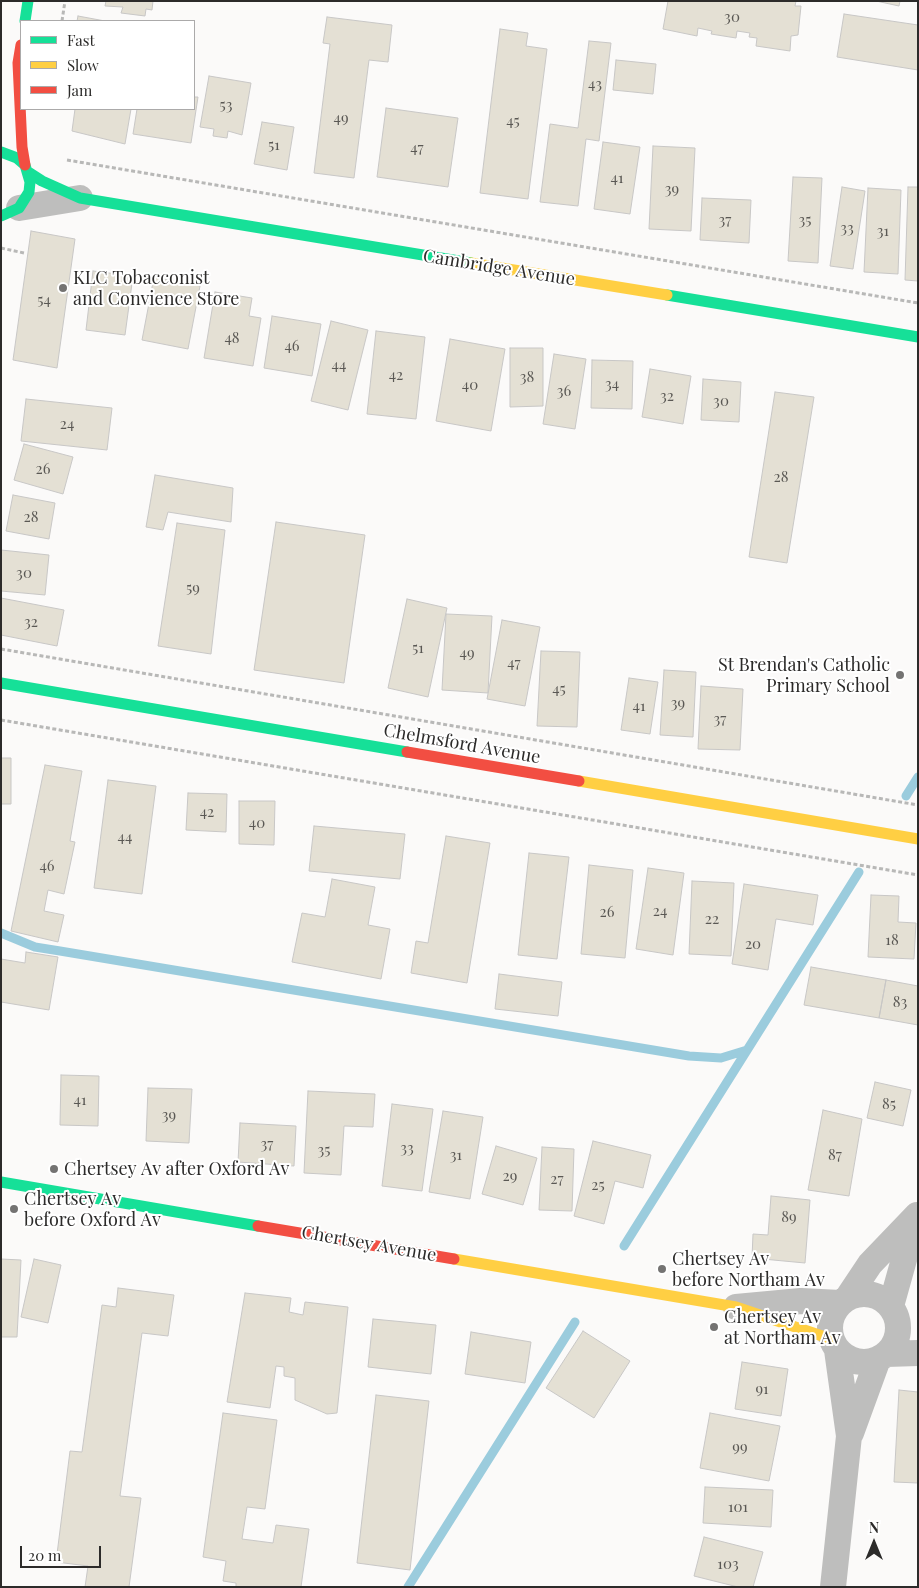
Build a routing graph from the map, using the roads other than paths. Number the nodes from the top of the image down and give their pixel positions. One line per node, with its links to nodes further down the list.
1 (28, 1): 2 (street)
2 (25, 20)
3 (20, 51): 4 (street)
4 (18, 63): 5 (street); 6 (street)
5 (8, 87)
6 (20, 105)
7 (20, 110): 9 (street)
8 (1, 152): 9 (street, Cambridge Avenue)
9 (26, 169): 10 (street, Cambridge Avenue); 11 (street)
10 (80, 198): 11 (street, Cambridge Avenue); 12 (street, Cambridge Avenue)
11 (9, 216)
12 (918, 337)
13 (1, 683): 14 (street, Chelmsford Avenue)
14 (918, 839)
15 (1, 1182): 18 (street, Chertsey Avenue)
16 (917, 1214): 17 (street); 19 (street)
17 (844, 1300): 18 (street, Chertsey Avenue); 19 (street); 20 (street)
18 (736, 1306): 20 (street, Chertsey Avenue)
19 (902, 1316): 22 (street)
20 (834, 1345): 22 (street); 23 (street)
21 (918, 1353): 22 (street)
22 (882, 1357): 23 (street)
23 (850, 1436): 24 (street)
24 (833, 1587)

